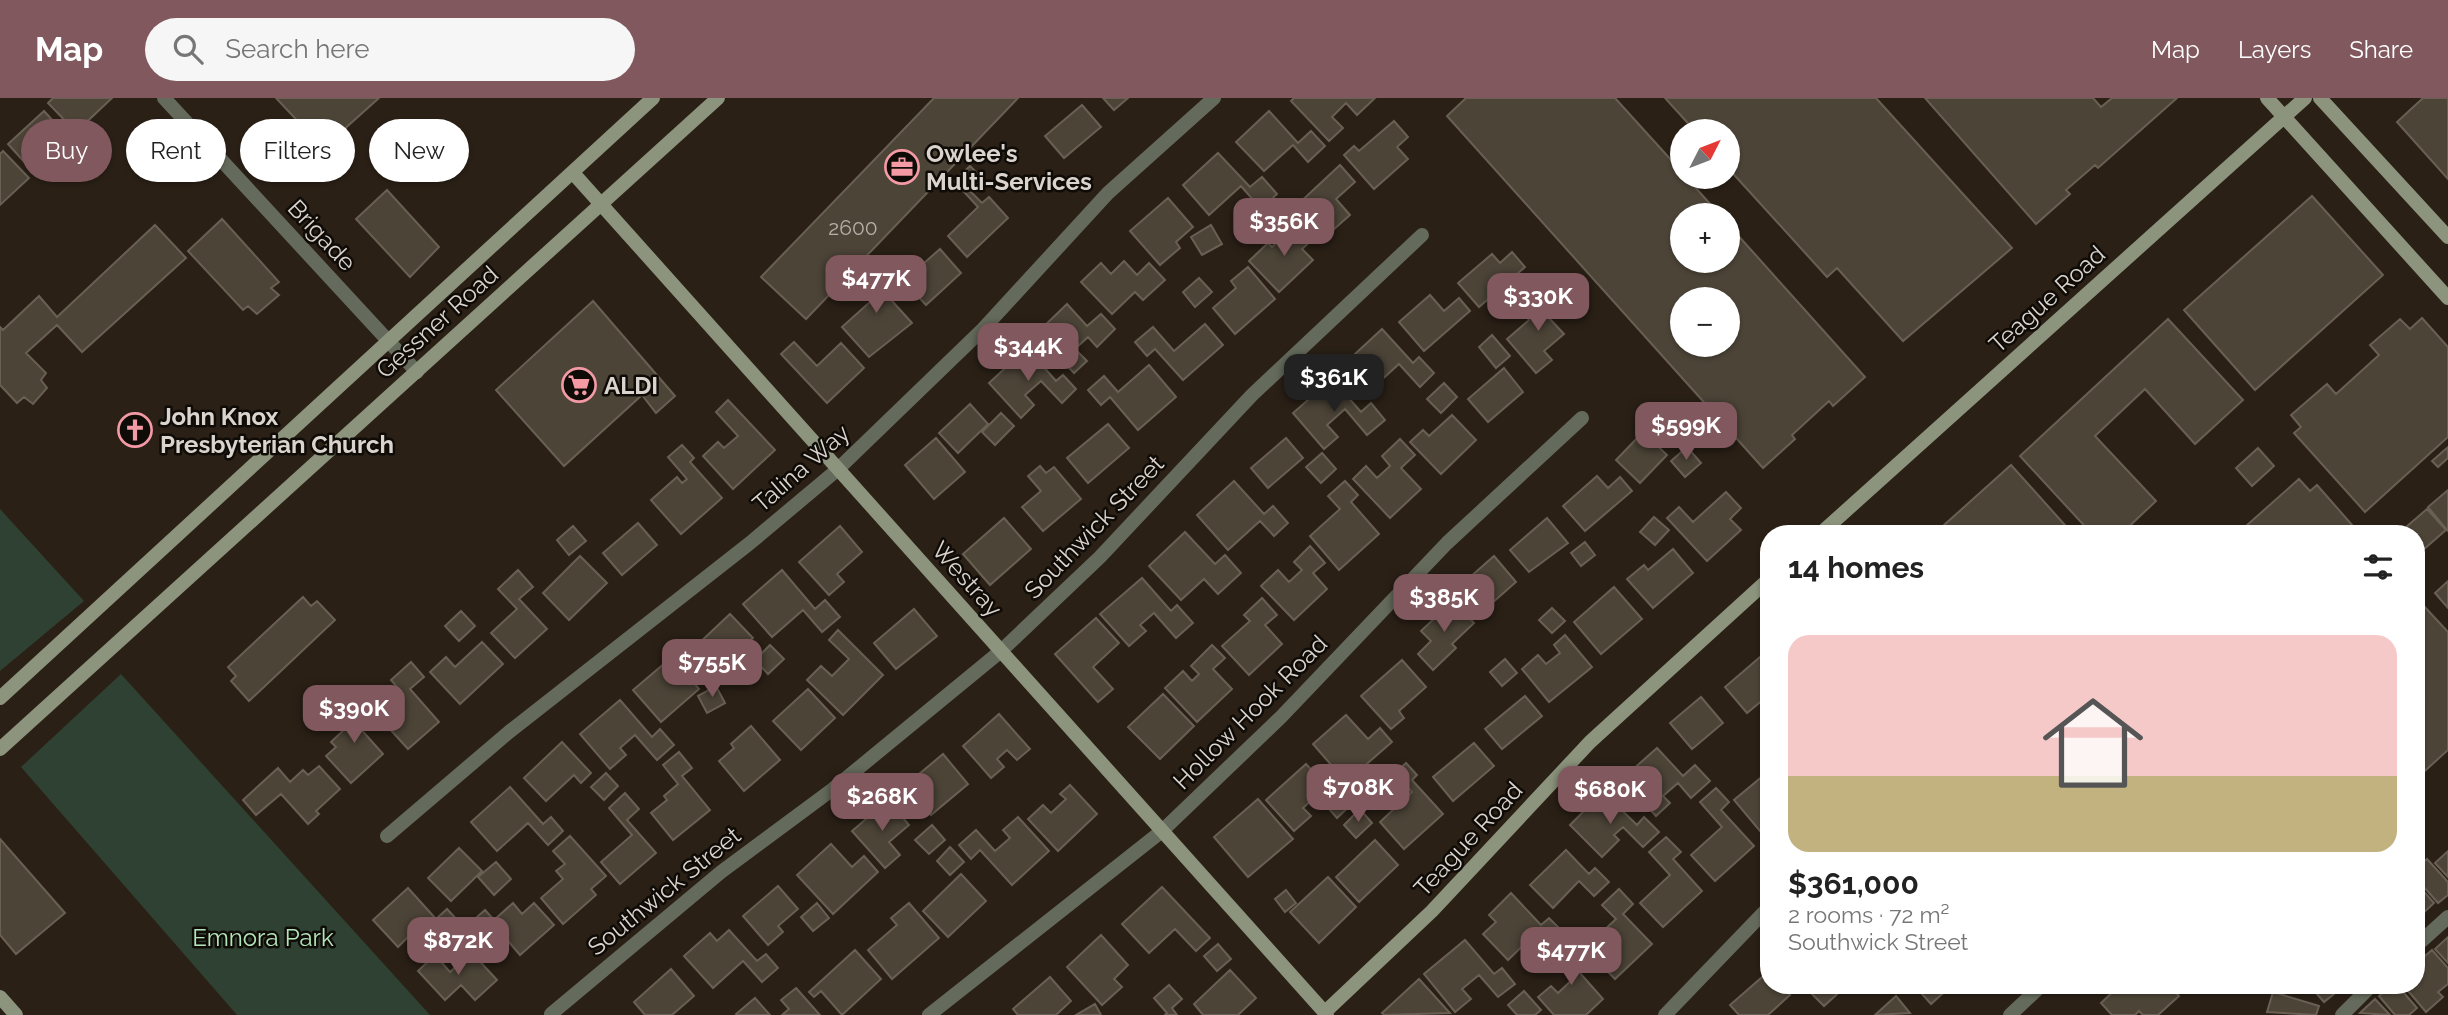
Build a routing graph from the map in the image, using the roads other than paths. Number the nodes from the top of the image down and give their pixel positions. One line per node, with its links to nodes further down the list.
1 (164, 98): 14 (street, Brigade)
2 (653, 98): 9 (street, Gessner Road)
3 (718, 98): 10 (street, Gessner Road)
4 (1214, 98): 17 (street, Talina Way)
5 (2267, 98): 8 (street)
6 (2305, 98): 8 (street, Teague Road)
7 (2320, 98): 12 (street)
8 (2283, 116): 13 (street); 18 (street, Teague Road)
9 (574, 174): 10 (street, Westray); 14 (street, Gessner Road)
10 (602, 206): 15 (street, Gessner Road); 17 (street, Westray)
11 (1422, 235): 20 (street, Southwick Street)
12 (2448, 237)
13 (2448, 298)
14 (390, 342): 15 (street, Brigade); 21 (street, Gessner Road)
15 (417, 372): 22 (street, Gessner Road)
16 (1583, 418): 23 (street, Hollow Hook Road)
17 (837, 470): 20 (street, Westray); 24 (street, Talina Way)
18 (1830, 525)
19 (1760, 587): 32 (street, Teague Road)
20 (1002, 651): 23 (street, Westray); 31 (street, Southwick Street)
21 (0, 698)
22 (0, 749)
23 (1161, 831): 32 (street, Westray); 34 (street, Hollow Hook Road)
24 (387, 836)
25 (1760, 916): 35 (street)
26 (2448, 917): 27 (street)
27 (2425, 938)
28 (2032, 994): 36 (street)
29 (2363, 994): 37 (street)
30 (0, 997): 33 (street)
31 (551, 1014)
32 (1324, 1014)
33 (16, 1015)
34 (929, 1015)
35 (1665, 1015)
36 (2010, 1015)
37 (2342, 1015)

